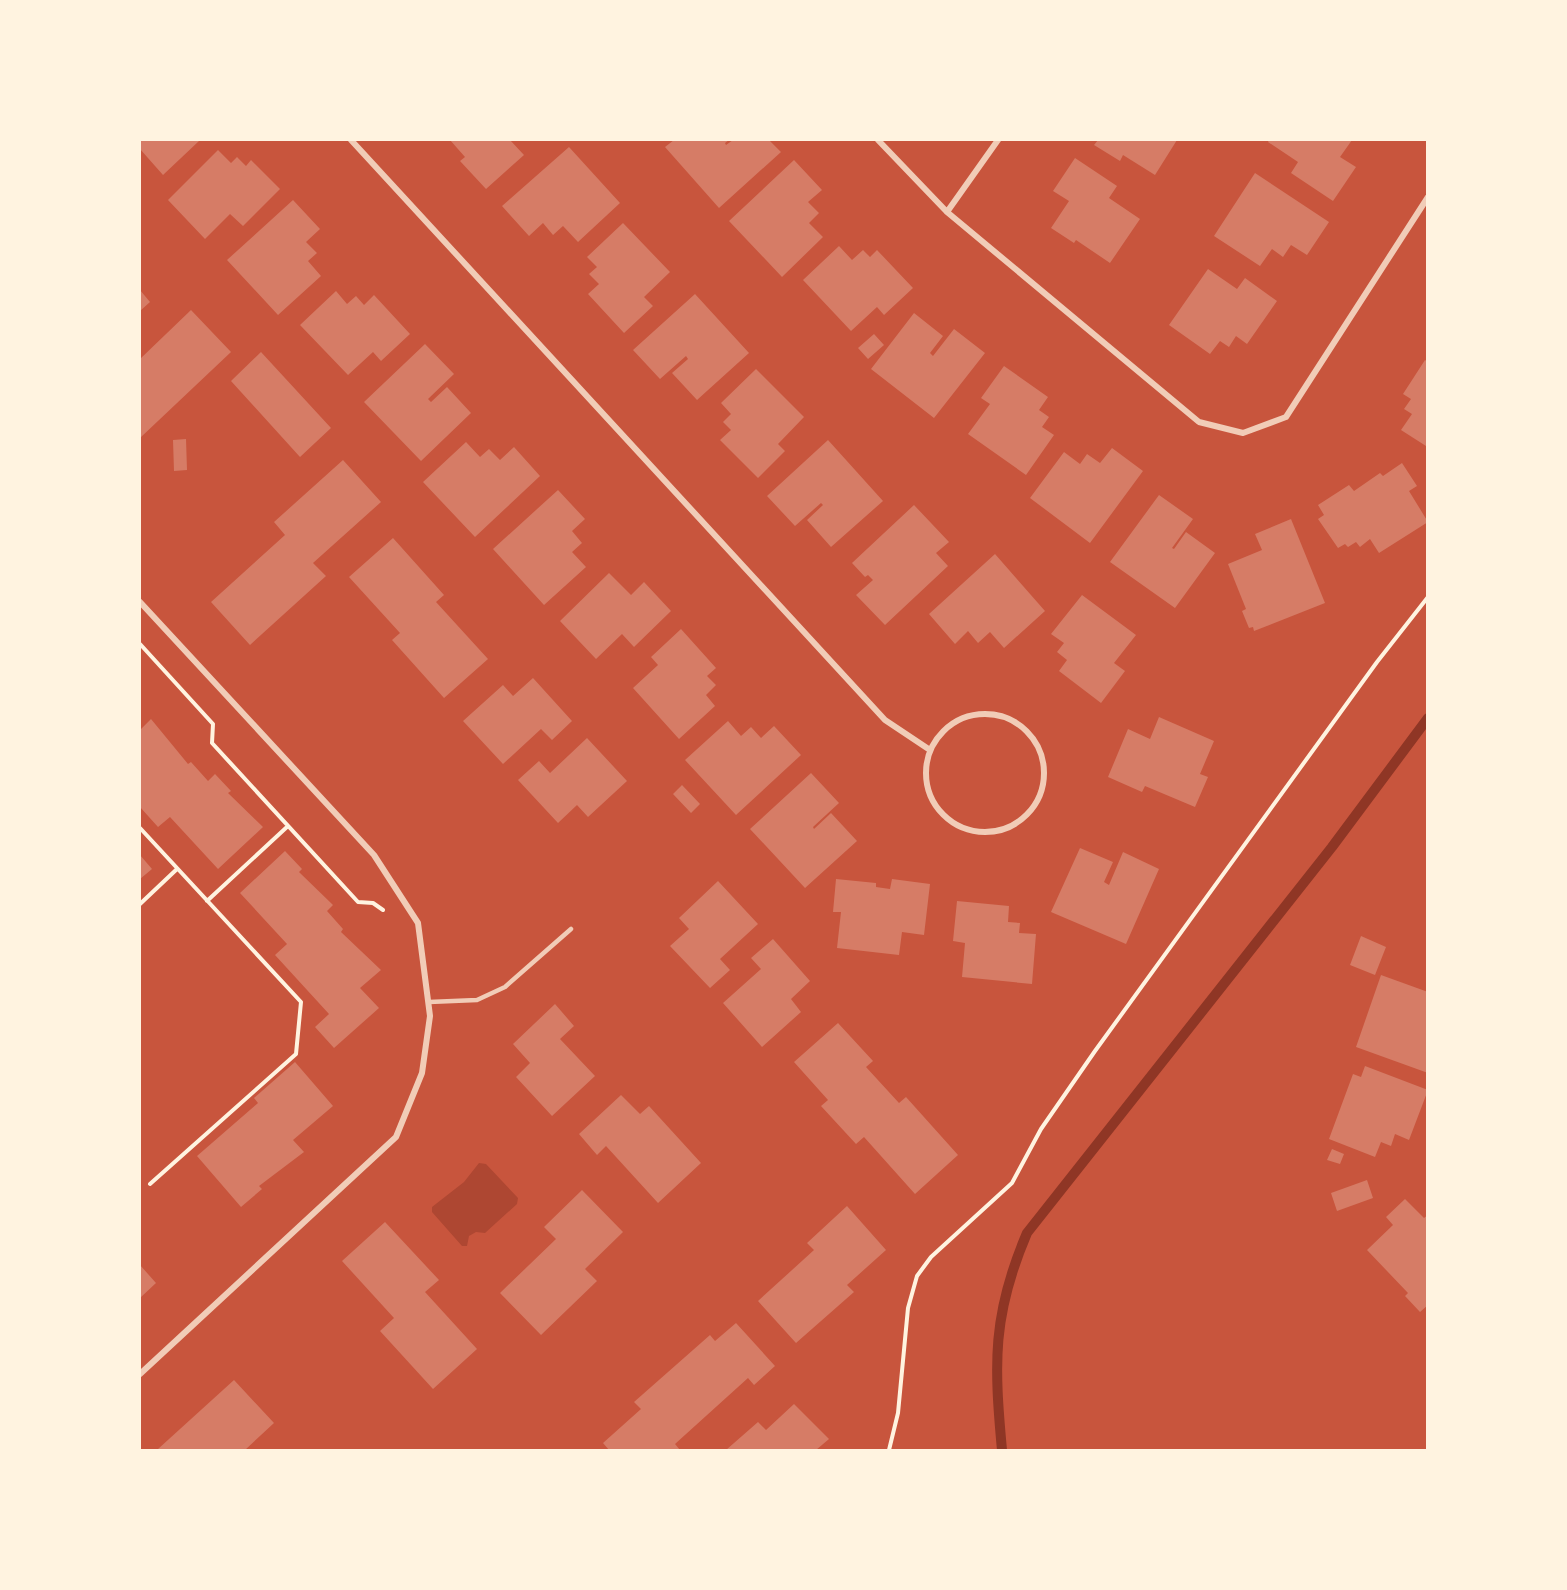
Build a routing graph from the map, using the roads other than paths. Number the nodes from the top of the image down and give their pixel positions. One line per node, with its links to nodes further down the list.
1 (351, 140): 7 (street)
2 (878, 140): 5 (street)
3 (998, 140): 5 (street)
4 (1428, 197): 5 (street)
5 (947, 212)
6 (140, 602): 9 (street)
7 (930, 750): 7 (street)
8 (571, 930): 9 (lane)
9 (429, 1002): 10 (street)
10 (140, 1374)

